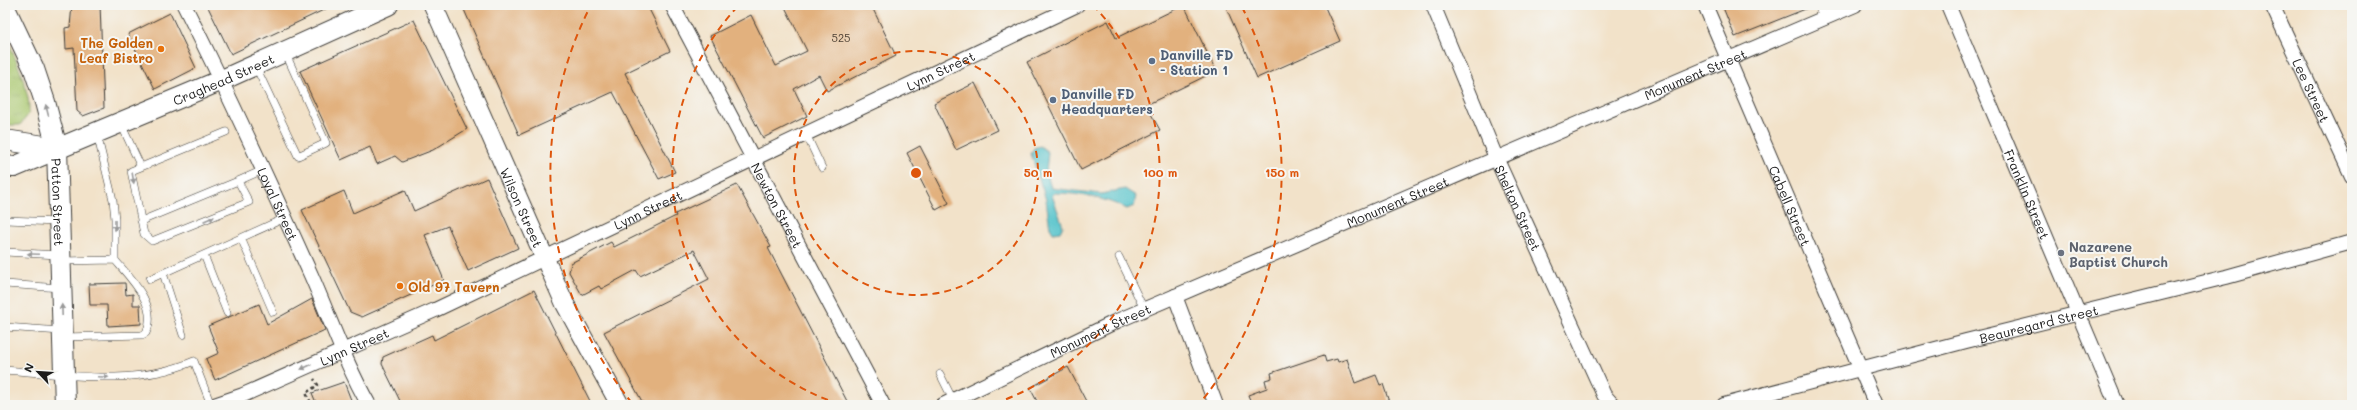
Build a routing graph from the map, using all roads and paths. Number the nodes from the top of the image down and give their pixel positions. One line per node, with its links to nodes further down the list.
1 (184, 5): 17 (street, Loyal Street)
2 (388, 5): 14 (main road, Craghead Street)
3 (433, 5): 42 (street, Wilson Street)
4 (672, 5): 24 (street, Newton Street)
5 (1077, 5): 21 (street, Lynn Street)
6 (1433, 5): 25 (street, Shelton Street)
7 (1705, 5): 15 (street, Cabell Street)
8 (1818, 5): 12 (lane)
9 (1855, 5): 12 (street, Monument Street)
10 (1948, 5): 52 (street, Franklin Street)
11 (2272, 5): 30 (street, Lee Street)
12 (1824, 19): 15 (street, Monument Street)
13 (8, 20): 23 (main road, Patton Street, one-way to 13)
14 (284, 52): 16 (main road, Craghead Street); 16 (lane)
15 (1728, 60): 25 (street, Monument Street); 58 (street, Cabell Street)
16 (255, 65): 17 (main road, Craghead Street)
17 (222, 80): 18 (main road, Craghead Street); 29 (street, Loyal Street)
18 (120, 122): 19 (main road, Craghead Street); 27 (lane)
19 (96, 132): 23 (main road, Craghead Street); 43 (lane, one-way to 43)
20 (226, 132): 27 (lane)
21 (806, 134): 24 (street, Lynn Street); 28 (lane)
22 (5, 140): 23 (main road)
23 (57, 148): 26 (main road, Craghead Street); 35 (main road, Patton Street)
24 (753, 160): 42 (street, Lynn Street); 68 (street, Newton Street)
25 (1497, 160): 48 (street, Monument Street); 70 (street, Shelton Street)
26 (5, 166)
27 (141, 167): 34 (lane, one-way to 34)
28 (822, 168)
29 (263, 170): 31 (lane); 32 (street, Loyal Street)
30 (2352, 176)
31 (238, 181): 34 (lane); 34 (lane, one-way to 31)
32 (285, 218): 36 (lane); 56 (street, Loyal Street)
33 (5, 220): 35 (lane)
34 (141, 221)
35 (60, 222): 41 (main road, Patton Street)
36 (241, 238): 39 (lane); 51 (lane)
37 (2352, 242): 52 (street, Beauregard Street)
38 (5, 252): 41 (lane, one-way to 38)
39 (204, 255): 44 (lane); 50 (lane)
40 (1119, 257): 49 (lane)
41 (61, 258): 43 (lane); 47 (main road, Patton Street)
42 (545, 258): 56 (street, Lynn Street); 67 (street, Wilson Street)
43 (115, 260): 54 (lane)
44 (164, 273): 45 (lane); 55 (lane)
45 (150, 279)
46 (5, 284): 47 (lane)
47 (62, 288): 54 (main road, Patton Street, one-way to 47)
48 (1175, 296): 49 (street, Monument Street); 69 (street)
49 (1144, 309): 62 (street, Monument Street)
50 (227, 312)
51 (273, 312)
52 (2079, 314): 58 (street, Beauregard Street); 73 (street, Franklin Street)
53 (5, 326): 54 (lane)
54 (63, 334): 60 (main road, Patton Street)
55 (183, 334)
56 (342, 351): 64 (street, Lynn Street, one-way to 64); 66 (street, Loyal Street)
57 (5, 370): 60 (lane)
58 (1862, 370): 71 (street, Beauregard Street); 72 (street, Cabell Street)
59 (940, 374): 62 (lane)
60 (64, 375): 63 (main road, Patton Street); 64 (lane, one-way to 64)
61 (309, 381): 65 (path)
62 (948, 403)
63 (65, 405)
64 (212, 405)
65 (304, 405)
66 (369, 405)
67 (620, 405)
68 (883, 405)
69 (1216, 405)
70 (1613, 405)
71 (1724, 405)
72 (1876, 405)
73 (2117, 405)

